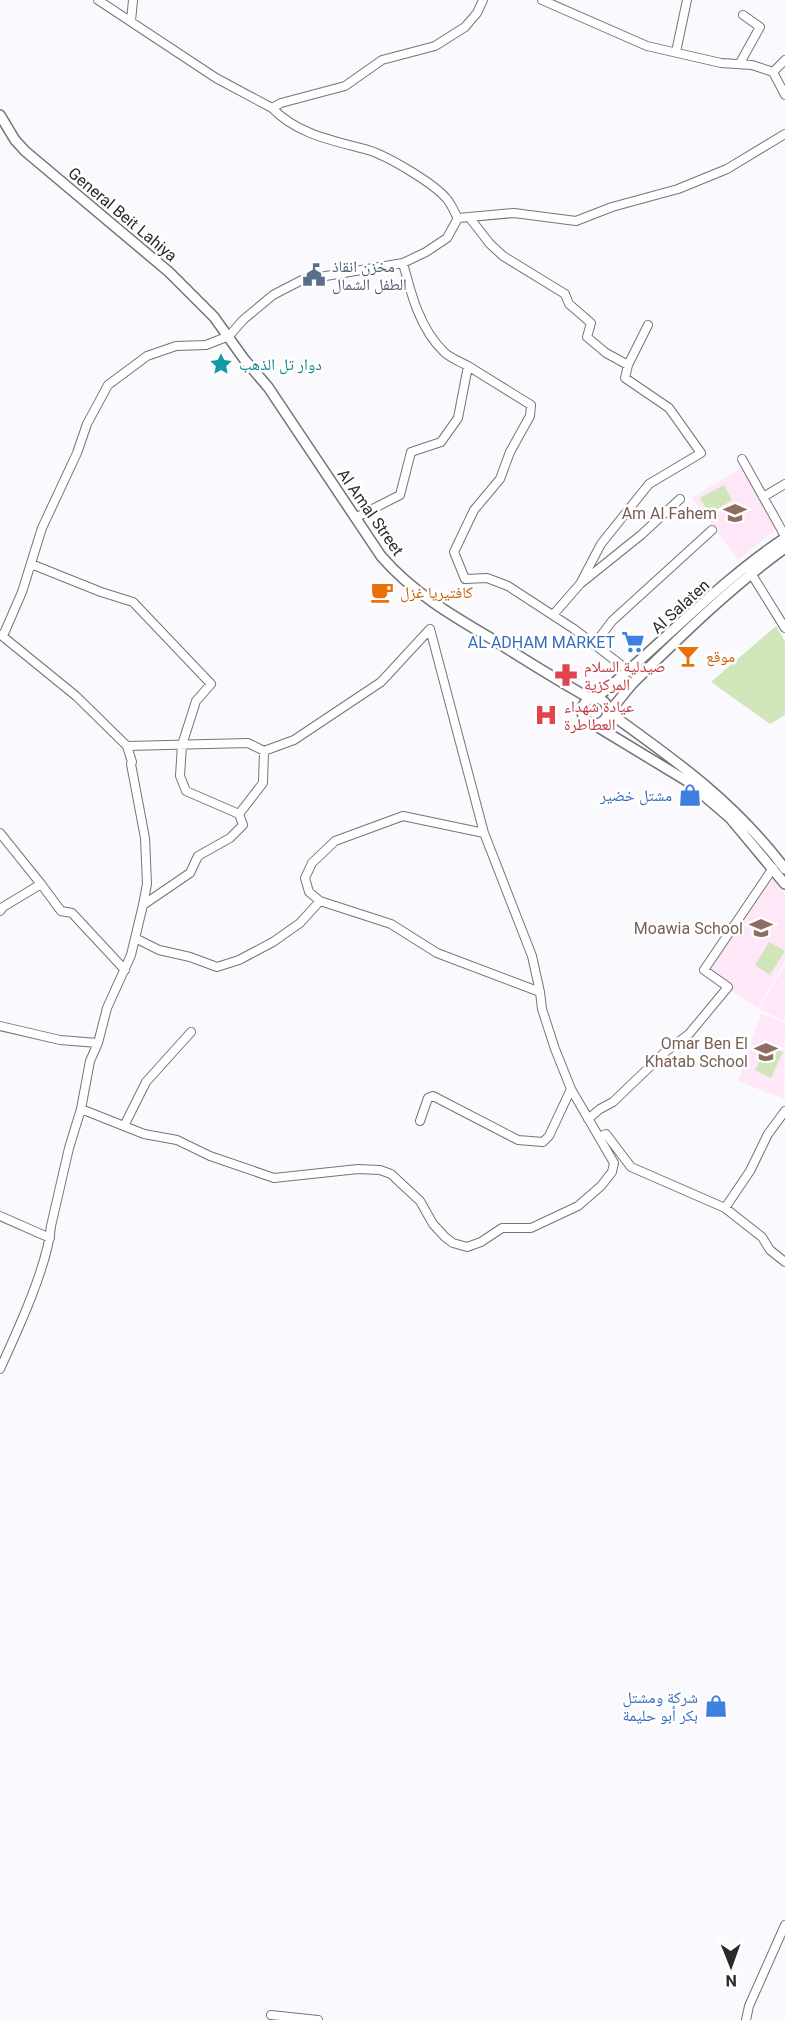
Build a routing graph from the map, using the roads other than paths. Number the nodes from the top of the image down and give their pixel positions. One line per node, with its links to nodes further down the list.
1 (98, 0): 7 (street)
2 (133, 0): 7 (street)
3 (483, 0): 13 (street)
4 (542, 0): 8 (street)
5 (687, 0): 8 (street)
6 (743, 15): 10 (street)
7 (131, 21): 13 (street)
8 (676, 52): 10 (street)
9 (785, 60): 11 (street)
10 (740, 63): 11 (street)
11 (773, 72): 12 (street)
12 (785, 95)
13 (273, 108): 17 (street)
14 (0, 115): 20 (main road, General Beit Lahiya)
15 (785, 134): 16 (street)
16 (469, 217): 17 (street); 21 (street)
17 (458, 218): 18 (street)
18 (403, 263): 20 (street); 22 (street)
19 (648, 325): 21 (street)
20 (229, 336): 27 (main road, Al Amal Street); 31 (street)
21 (628, 365): 33 (street)
22 (468, 366): 27 (street); 34 (street)
23 (742, 459): 25 (street)
24 (785, 484): 25 (street)
25 (763, 496): 29 (street)
26 (680, 499): 33 (street)
27 (355, 518): 39 (main road, Al Amal Street)
28 (712, 530): 37 (street)
29 (785, 537): 32 (main road, Al Salaten)
30 (785, 548): 32 (main road, Al Salaten)
31 (31, 564): 36 (street); 42 (street)
32 (749, 570): 35 (street); 38 (main road, Al Salaten); 40 (main road, Al Salaten)
33 (580, 584): 34 (street)
34 (553, 615): 37 (street)
35 (785, 628)
36 (2, 635): 43 (street)
37 (594, 645): 38 (street)
38 (629, 671): 39 (main road, Al Salaten)
39 (594, 698): 40 (main road); 41 (main road)
40 (608, 712): 41 (main road); 49 (main road)
41 (593, 724): 48 (main road)
42 (182, 745): 43 (street); 44 (street); 45 (street)
43 (127, 746): 53 (street)
44 (264, 751): 45 (street); 47 (street)
45 (239, 814): 53 (street)
46 (0, 833): 50 (street)
47 (484, 833): 52 (street); 57 (street)
48 (773, 868): 51 (main road); 64 (street)
49 (785, 869)
50 (41, 884): 54 (street); 56 (street)
51 (785, 884)
52 (320, 902): 55 (street); 57 (street)
53 (143, 905): 55 (street)
54 (0, 911)
55 (135, 938): 56 (street)
56 (125, 970): 60 (street)
57 (540, 992): 61 (street)
58 (0, 1026): 60 (street)
59 (190, 1032): 66 (street)
60 (98, 1043): 62 (street)
61 (571, 1089): 64 (street); 65 (street)
62 (81, 1109): 66 (street); 70 (street)
63 (785, 1111): 68 (street)
64 (588, 1119): 67 (street)
65 (420, 1121)
66 (124, 1126): 67 (street)
67 (599, 1137): 68 (street)
68 (725, 1208): 71 (street)
69 (0, 1216): 70 (street)
70 (50, 1238): 72 (street)
71 (785, 1263)
72 (0, 1369)
73 (785, 1925): 76 (street)
74 (271, 2015): 75 (street)
75 (318, 2020)
76 (746, 2020)

